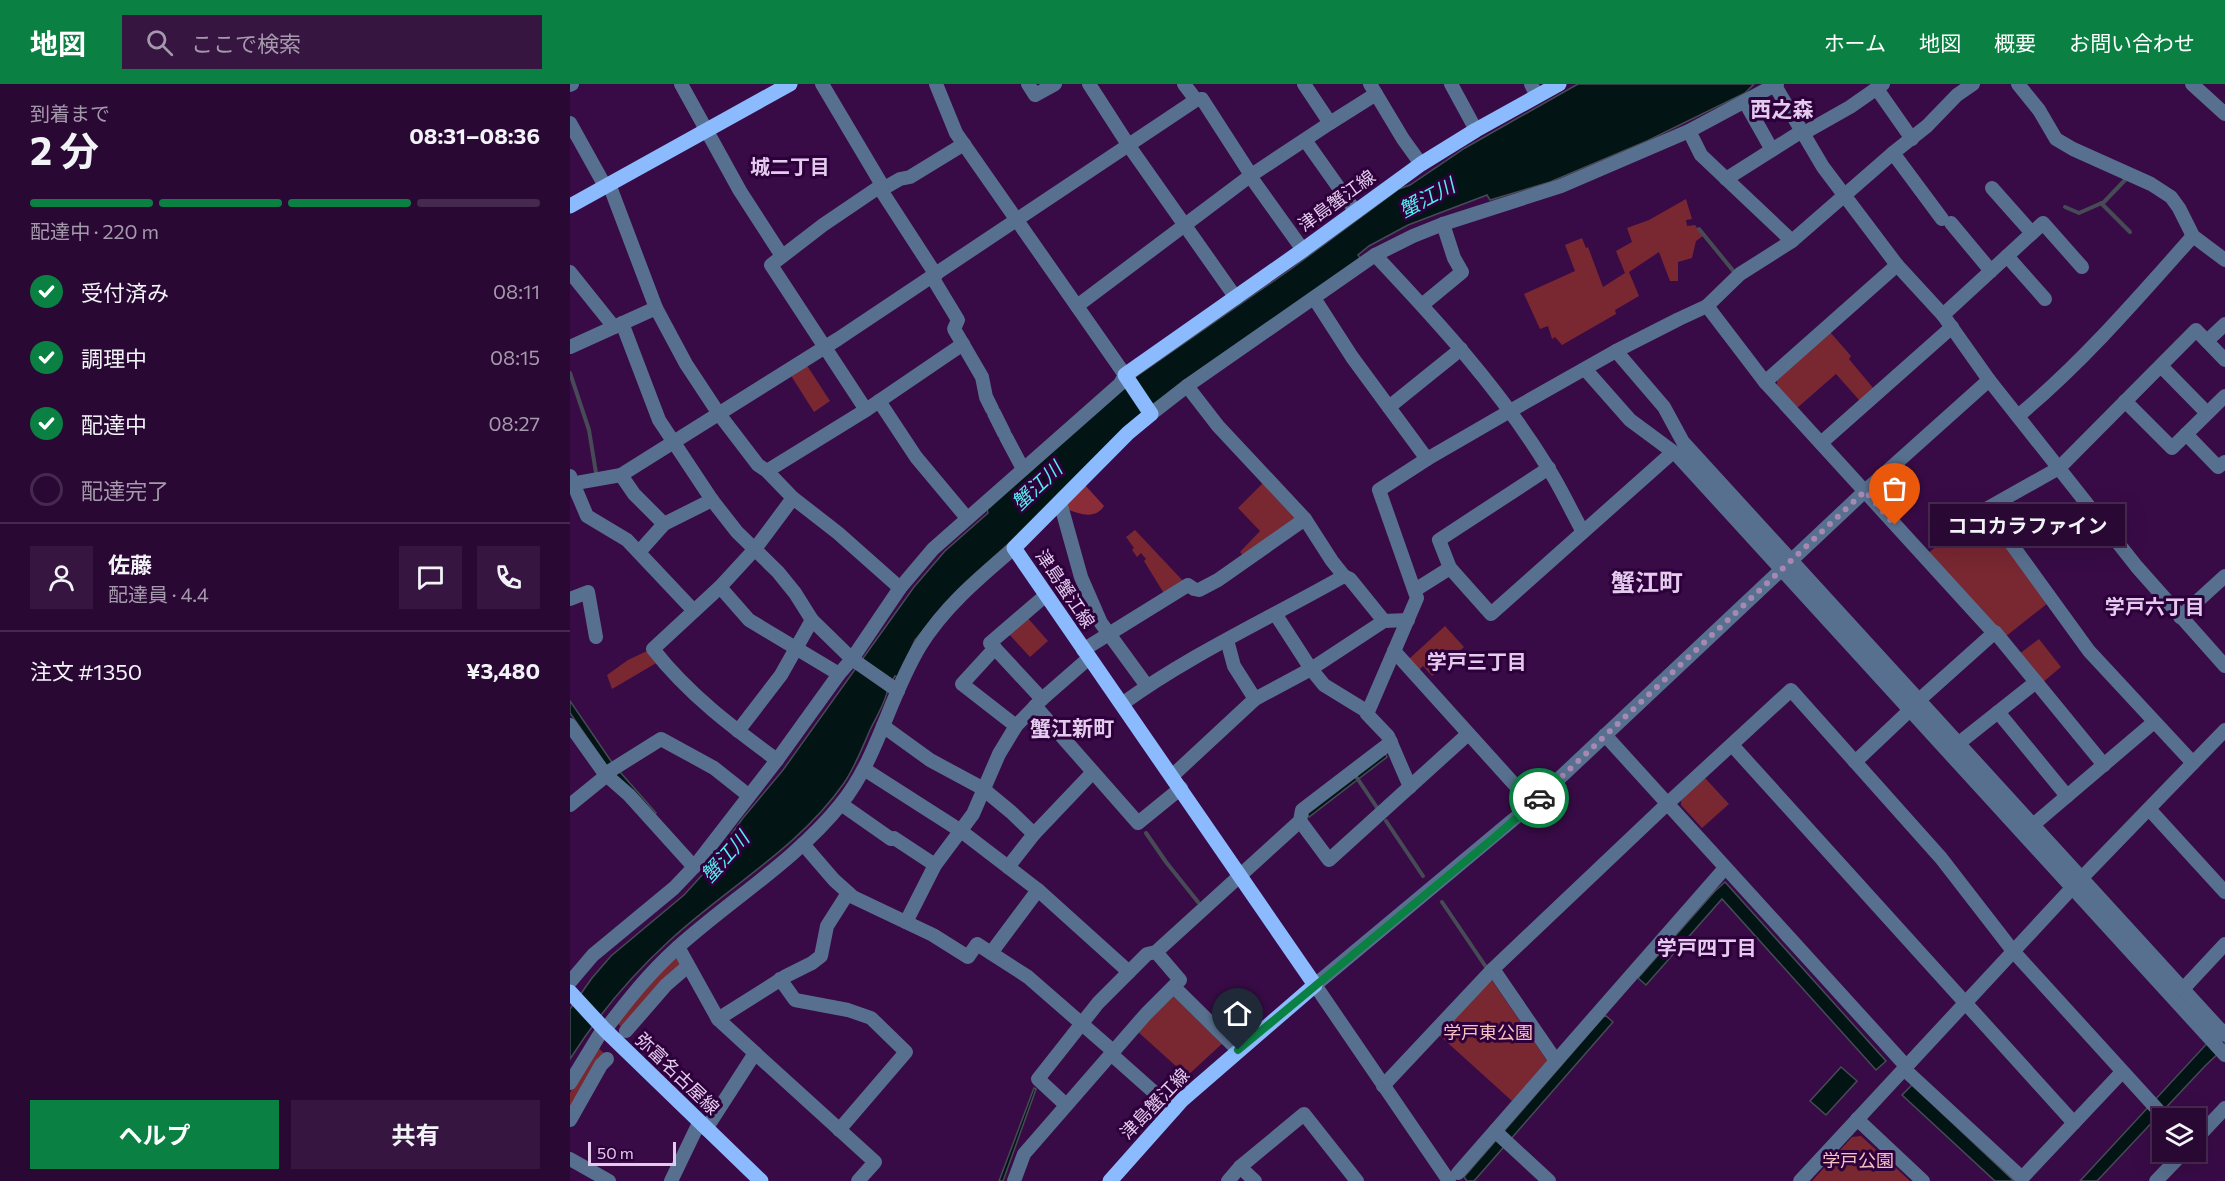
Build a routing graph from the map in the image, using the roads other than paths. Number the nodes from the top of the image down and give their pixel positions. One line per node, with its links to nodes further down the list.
1 (681, 84): 24 (street)
2 (790, 84): 24 (main road)
3 (822, 84): 38 (street)
4 (1028, 84): 5 (street)
5 (1055, 84)
6 (1089, 84): 31 (street)
7 (1184, 84): 19 (street)
8 (1304, 84): 23 (street)
9 (1451, 84): 25 (street)
10 (1559, 84): 18 (main road, 津島蟹江線)
11 (1775, 84): 20 (street); 27 (street)
12 (1973, 84): 28 (street)
13 (2018, 84): 47 (street)
14 (2193, 84): 21 (street)
15 (941, 86): 30 (street)
16 (1880, 86): 27 (street); 28 (street)
17 (1373, 89): 23 (street); 34 (street)
18 (1534, 90): 25 (main road, 津島蟹江線)
19 (1196, 100): 31 (street); 35 (street)
20 (1745, 102): 26 (street); 32 (street)
21 (2225, 114)
22 (570, 123): 37 (street)
23 (1330, 123): 29 (street)
24 (706, 130): 37 (main road); 51 (street)
25 (1476, 130): 34 (main road, 津島蟹江線)
26 (1689, 131): 36 (street); 44 (street)
27 (1803, 132): 32 (street); 40 (street)
28 (1912, 139): 33 (street)
29 (1305, 140): 35 (street); 42 (street)
30 (964, 144): 38 (street); 43 (street)
31 (1129, 146): 43 (street); 45 (street)
32 (1772, 150): 36 (street)
33 (1893, 153): 40 (street); 56 (street)
34 (1420, 164): 42 (main road, 津島蟹江線)
35 (1251, 176): 45 (street); 49 (street)
36 (1726, 179): 48 (street)
37 (607, 185): 41 (main road); 65 (street)
38 (880, 186): 51 (street); 58 (street)
39 (1992, 188): 46 (street)
40 (1843, 196): 48 (street); 54 (street)
41 (570, 206)
42 (1356, 212): 49 (main road, 津島蟹江線)
43 (1017, 221): 58 (street); 63 (street)
44 (1443, 224): 50 (street); 62 (street)
45 (1185, 225): 59 (street); 63 (street)
46 (2032, 233): 52 (street); 55 (street)
47 (2193, 236): 53 (street); 92 (street)
48 (1792, 241): 64 (street)
49 (1304, 250): 59 (main road, 津島蟹江線)
50 (1375, 255): 60 (street); 62 (street)
51 (782, 256): 73 (street)
52 (2007, 256): 56 (street); 61 (street)
53 (2225, 260)
54 (1897, 265): 66 (street); 81 (street)
55 (2082, 267)
56 (1991, 271): 66 (street)
57 (570, 272): 68 (street)
58 (934, 276): 71 (street); 73 (street)
59 (1236, 297): 79 (main road, 津島蟹江線)
60 (1314, 298): 82 (street); 86 (street)
61 (2045, 299)
62 (1422, 305): 74 (street)
63 (1077, 306): 79 (street)
64 (1707, 306): 75 (street); 81 (street)
65 (656, 308): 68 (street); 91 (street)
66 (1943, 315): 69 (street)
67 (2225, 324): 70 (street)
68 (618, 325): 72 (street); 94 (street)
69 (1952, 327): 80 (street); 95 (street)
70 (2206, 341): 76 (street); 77 (street)
71 (963, 344): 84 (street); 101 (street)
72 (570, 347)
73 (826, 347): 87 (street); 91 (street)
74 (1461, 349): 86 (street); 88 (street)
75 (1616, 351): 78 (street); 96 (street)
76 (2225, 360)
77 (2161, 366): 85 (street); 90 (street)
78 (1585, 369): 88 (street); 96 (street)
79 (1125, 375): 89 (main road); 101 (street)
80 (1989, 380): 92 (street); 105 (street)
81 (1765, 382): 95 (street)
82 (1187, 386): 89 (street); 110 (street)
83 (2225, 396): 90 (street)
84 (879, 401): 87 (street); 109 (street)
85 (2125, 401): 93 (street); 100 (street)
86 (1389, 407): 97 (street)
87 (866, 410): 102 (street)
88 (1510, 411): 97 (street); 99 (street)
89 (1150, 413): 108 (main road, 津島蟹江線)
90 (2207, 413): 93 (street)
91 (719, 414): 94 (street); 102 (street)
92 (2018, 416): 100 (street)
93 (2186, 434): 98 (street)
94 (673, 442): 103 (street); 107 (street)
95 (1821, 443): 105 (street)
96 (1677, 450): 112 (street); 116 (street)
97 (1427, 459): 122 (street)
98 (2225, 462)
99 (1549, 468): 112 (street); 117 (street)
100 (2059, 468): 127 (street); 152 (street)
101 (1023, 469): 109 (street)
102 (768, 471): 106 (street)
103 (621, 475): 104 (street); 111 (street)
104 (571, 481): 115 (street)
105 (1865, 491): 116 (street); 131 (street)
106 (793, 498): 114 (street); 121 (street)
107 (712, 500): 111 (street); 114 (street)
108 (1060, 502): 113 (main road, 津島蟹江線); 132 (street)
109 (967, 518): 121 (street)
110 (1305, 519): 118 (street); 132 (street)
111 (664, 524): 115 (street)
112 (1583, 532): 117 (street)
113 (1014, 548): 123 (main road, 津島蟹江線); 145 (street)
114 (755, 549): 120 (street); 129 (street)
115 (639, 552): 125 (street)
116 (1786, 564): 149 (street); 159 (street)
117 (1450, 568): 122 (street)
118 (1344, 576): 126 (street); 130 (street)
119 (2225, 576): 127 (street)
120 (720, 587): 125 (street); 135 (street)
121 (900, 588): 139 (street)
122 (1415, 590): 128 (street)
123 (1046, 595): 136 (street); 138 (main road, 津島蟹江線)
124 (570, 598): 133 (street)
125 (694, 611): 157 (street)
126 (1276, 615): 134 (street); 141 (street)
127 (2180, 617): 140 (street)
128 (1408, 620): 130 (street); 137 (street)
129 (812, 621): 135 (street); 139 (street)
130 (1384, 621): 141 (street)
131 (1994, 633): 143 (street); 149 (street)
132 (1108, 635): 138 (street); 144 (street)
133 (596, 637)
134 (1227, 640): 144 (street); 146 (street)
135 (795, 648): 142 (street); 157 (street)
136 (995, 648): 147 (street); 155 (street)
137 (1394, 651): 150 (street); 158 (street)
138 (1086, 654): 147 (street); 148 (main road, 津島蟹江線)
139 (852, 659): 142 (street); 145 (street)
140 (2225, 666)
141 (1311, 669): 146 (street); 150 (street)
142 (839, 674): 163 (street)
143 (2036, 681): 151 (street); 166 (street)
144 (1147, 686): 148 (street)
145 (896, 689): 154 (street)
146 (1255, 699): 170 (street)
147 (1038, 703): 155 (street); 169 (street)
148 (1122, 704): 170 (main road, 津島蟹江線)
149 (1915, 705): 161 (street); 164 (street); 190 (street)
150 (1368, 712): 160 (street)
151 (1998, 712): 161 (street); 174 (street)
152 (2154, 722): 165 (street); 166 (street)
153 (570, 725): 168 (street)
154 (884, 726): 167 (street); 172 (street)
155 (1016, 726): 172 (street)
156 (2225, 730): 165 (street)
157 (738, 731): 163 (street)
158 (1468, 734): 171 (street); 176 (street)
159 (1605, 735): 176 (street); 177 (street)
160 (1391, 742): 171 (street); 180 (street)
161 (1959, 744): 181 (street)
162 (1732, 745): 164 (street); 177 (street); 208 (street)
163 (777, 760): 173 (street)
164 (1855, 762): 197 (street)
165 (2193, 763): 179 (street)
166 (2104, 765): 174 (street)
167 (864, 769): 175 (street); 182 (street)
168 (610, 772): 173 (street); 178 (street); 186 (street)
169 (1093, 772): 170 (street); 183 (street)
170 (1176, 782): 189 (main road, 津島蟹江線)
171 (1410, 787): 180 (street)
172 (982, 788): 182 (street); 183 (street)
173 (748, 795): 186 (street)
174 (2067, 796): 181 (street)
175 (841, 804): 184 (street); 185 (street)
176 (1532, 804): 204 (street)
177 (1667, 804): 188 (street); 201 (street)
178 (570, 805)
179 (2149, 808): 190 (street); 192 (street)
180 (1300, 821): 189 (street)
181 (2033, 825): 190 (street)
182 (961, 831): 185 (street); 187 (street)
183 (1034, 834): 187 (street)
184 (803, 844): 193 (street); 196 (street)
185 (935, 865): 194 (street)
186 (694, 867): 207 (street)
187 (1008, 867): 191 (street)
188 (1725, 868): 219 (street); 220 (street)
189 (1240, 875): 198 (street); 204 (main road, 津島蟹江線)
190 (2077, 883): 197 (street); 206 (street); 213 (street)
191 (1038, 890): 199 (street); 202 (street)
192 (2225, 892)
193 (848, 893): 194 (street); 203 (street)
194 (906, 922): 199 (street)
195 (2225, 945): 206 (street)
196 (678, 947): 200 (street); 211 (street)
197 (2013, 951): 208 (street); 221 (street)
198 (1156, 952): 202 (street); 205 (street)
199 (991, 953): 210 (street)
200 (688, 966): 209 (street); 212 (street)
201 (1493, 969): 219 (street); 223 (street)
202 (1129, 972): 210 (street)
203 (780, 980): 209 (street); 233 (street)
204 (1315, 985): 214 (main road, 津島蟹江線); 223 (street)
205 (1174, 987): 214 (street); 216 (street)
206 (2184, 989): 213 (street)
207 (571, 990): 211 (main road, 弥富名古屋線)
208 (1966, 1002): 220 (street); 230 (street)
209 (718, 1019): 215 (street)
210 (1082, 1023): 216 (street); 224 (street)
211 (604, 1029): 222 (street); 231 (main road, 弥富名古屋線)
212 (626, 1031)
213 (2218, 1033): 217 (street)
214 (1238, 1050): 227 (main road, 津島蟹江線)
215 (755, 1053): 231 (street); 233 (street)
216 (1112, 1053): 224 (street); 227 (street)
217 (2224, 1053)
218 (607, 1059): 229 (street)
219 (1556, 1061): 234 (street)
220 (1905, 1067): 228 (street); 230 (street)
221 (2122, 1072): 225 (street); 230 (street)
222 (570, 1083)
223 (1383, 1086): 238 (street)
224 (1066, 1105): 243 (street)
225 (2156, 1108)
226 (2225, 1108): 232 (street)
227 (1174, 1110): 244 (main road, 津島蟹江線)
228 (1857, 1119): 249 (street); 250 (street)
229 (570, 1120)
230 (2074, 1123)
231 (703, 1126): 240 (street); 241 (main road, 弥富名古屋線)
232 (2206, 1128)
233 (839, 1130): 242 (street)
234 (1501, 1137): 238 (street); 248 (street)
235 (570, 1159): 239 (street)
236 (2174, 1162): 251 (street)
237 (1240, 1167): 245 (street); 246 (street); 247 (street)
238 (1453, 1177)
239 (609, 1181)
240 (671, 1181)
241 (761, 1181)
242 (858, 1181)
243 (1014, 1181)
244 (1110, 1181)
245 (1227, 1181)
246 (1254, 1181)
247 (1357, 1181)
248 (1549, 1181)
249 (1800, 1181)
250 (1923, 1181)
251 (2156, 1181)

